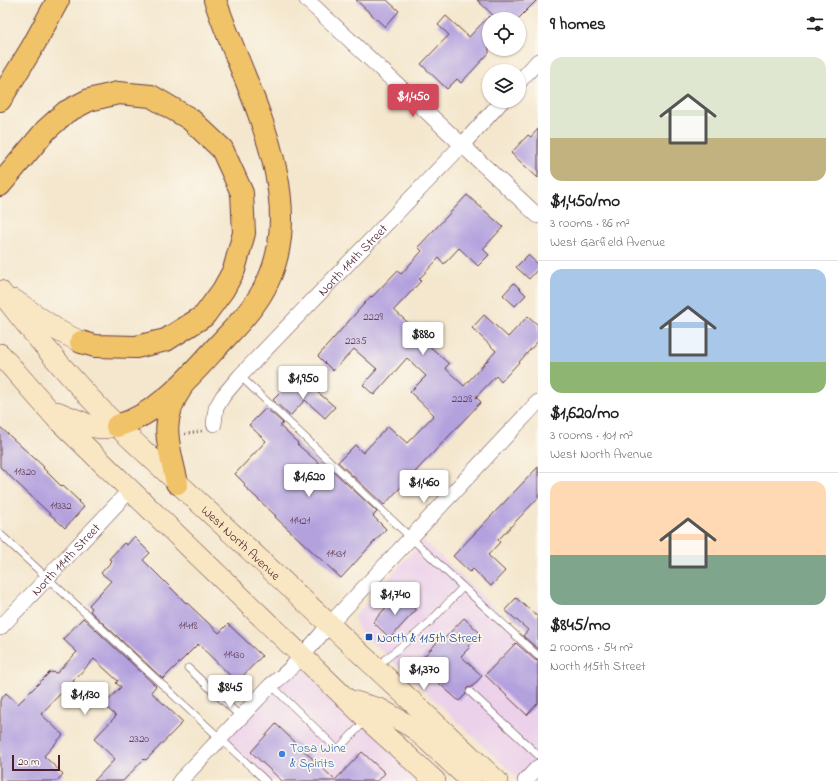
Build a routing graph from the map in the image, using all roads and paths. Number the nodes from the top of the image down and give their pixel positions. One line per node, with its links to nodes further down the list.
1 (58, 0): 6 (highway)
2 (215, 0): 15 (highway)
3 (307, 0): 8 (street)
4 (538, 61): 5 (street)
5 (526, 74)
6 (0, 100)
7 (496, 108): 8 (street, North 114th Street)
8 (462, 145): 10 (street); 14 (street, North 114th Street)
9 (0, 185): 12 (highway)
10 (538, 216)
11 (0, 290): 12 (main road); 19 (main road, West North Avenue)
12 (82, 342)
13 (0, 354): 17 (main road)
14 (240, 376): 18 (street, North 114th Street); 23 (lane)
15 (186, 381): 19 (highway); 20 (highway)
16 (538, 402): 23 (street)
17 (47, 408): 19 (main road); 21 (main road)
18 (214, 424)
19 (117, 426): 20 (main road, West North Avenue)
20 (177, 483): 26 (main road, West North Avenue)
21 (130, 490): 24 (street, North 114th Street); 29 (main road)
22 (0, 534): 24 (lane)
23 (411, 538): 25 (lane); 26 (street)
24 (47, 578): 27 (street, North 114th Street); 37 (lane)
25 (463, 587): 28 (lane); 31 (lane)
26 (329, 625): 29 (street); 31 (main road, West North Avenue)
27 (0, 628)
28 (538, 656)
29 (302, 657): 32 (street); 34 (main road)
30 (188, 668): 35 (lane)
31 (375, 668): 44 (main road, West North Avenue)
32 (271, 685): 35 (street); 36 (lane)
33 (470, 692): 38 (lane)
34 (347, 700): 36 (main road); 43 (main road)
35 (241, 717): 37 (street)
36 (367, 719): 42 (main road)
37 (221, 738): 40 (street); 41 (lane)
38 (538, 755)
39 (538, 768): 45 (street)
40 (180, 781)
41 (266, 781)
42 (435, 781)
43 (471, 781)
44 (497, 781)
45 (525, 781)

